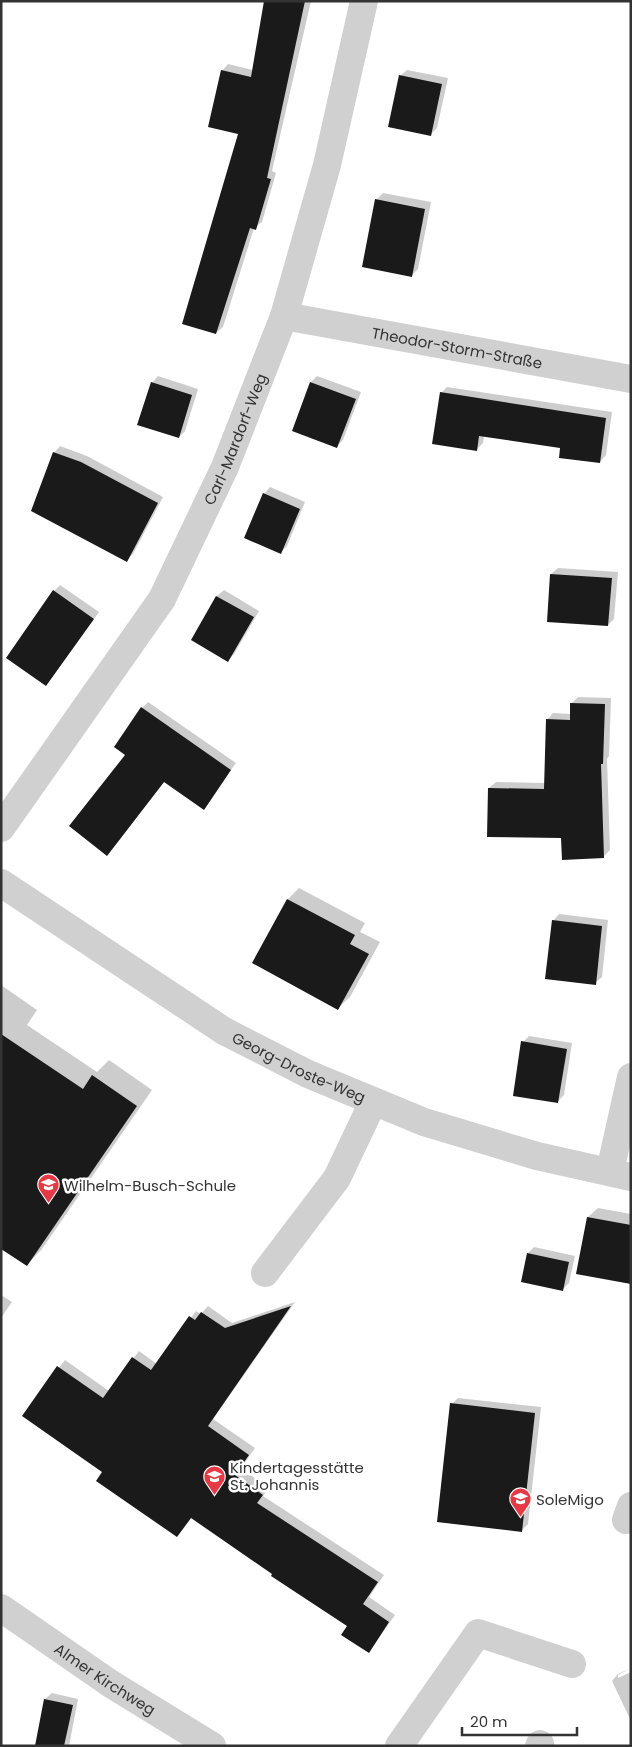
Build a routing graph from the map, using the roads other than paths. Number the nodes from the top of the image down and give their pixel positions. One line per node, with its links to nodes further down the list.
1 (364, 1): 2 (street, Carl-Mardorf-Weg)
2 (284, 316): 3 (street, Theodor-Storm-Straße); 4 (street, Carl-Mardorf-Weg)
3 (631, 379)
4 (1, 828)
5 (1, 883): 7 (street, Georg-Droste-Weg)
6 (631, 1077): 8 (street)
7 (372, 1102): 8 (street, Georg-Droste-Weg); 9 (street)
8 (621, 1174)
9 (265, 1273)
10 (1, 1608): 12 (street, Almer Kirchweg)
11 (572, 1664): 13 (street)
12 (212, 1746)
13 (399, 1746)

